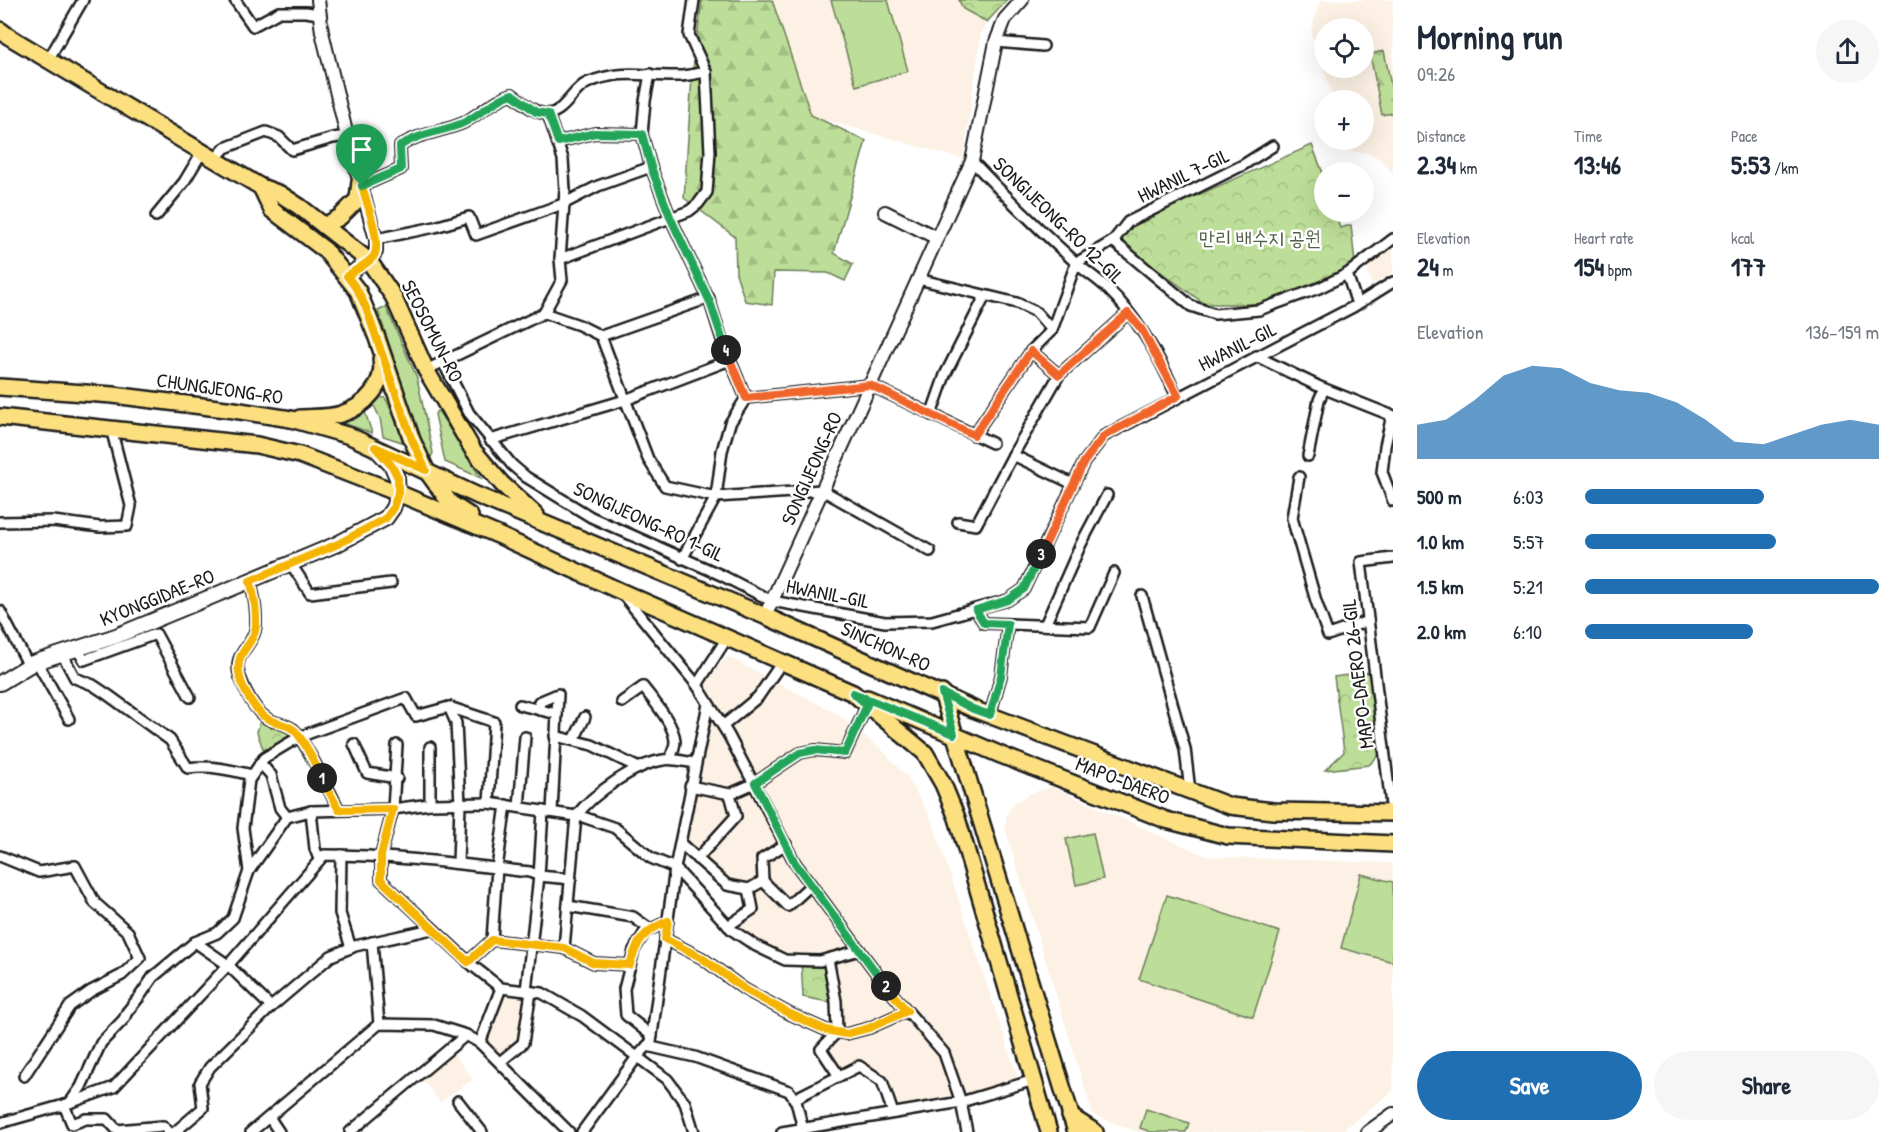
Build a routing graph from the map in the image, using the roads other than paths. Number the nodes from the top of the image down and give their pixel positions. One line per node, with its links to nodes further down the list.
1 (83, 0): 10 (street)
2 (235, 0): 6 (street)
3 (318, 0): 6 (street)
4 (694, 0): 11 (street)
5 (1022, 0): 8 (street, SONGIJEONG-RO)
6 (319, 14): 15 (street)
7 (3, 33): 10 (main road, SEOSOMUN-RO)
8 (996, 42): 9 (street); 19 (street, SONGIJEONG-RO)
9 (1043, 46)
10 (48, 60): 18 (main road, SEOSOMUN-RO)
11 (706, 72): 12 (street); 26 (street)
12 (650, 74): 13 (street); 14 (street)
13 (548, 114): 16 (street); 21 (street)
14 (642, 134): 16 (street); 20 (street)
15 (346, 136): 18 (street); 21 (street)
16 (558, 142): 23 (street)
17 (1273, 146): 31 (street, HWANIL 7-GIL)
18 (208, 155): 22 (main road, SEOSOMUN-RO); 25 (street)
19 (972, 161): 28 (street, SONGIJEONG-RO); 34 (street, SONGIJEONG-RO 12-GIL)
20 (651, 167): 23 (street); 26 (street)
21 (361, 184): 27 (main road); 29 (street)
22 (261, 187): 27 (main road, SEOSOMUN-RO); 36 (main road, SEOSOMUN-RO)
23 (563, 204): 29 (street); 32 (street)
24 (885, 212): 28 (street)
25 (156, 216)
26 (671, 219): 32 (street); 40 (street)
27 (324, 226): 33 (main road, SEOSOMUN-RO)
28 (937, 238): 37 (street, SONGIJEONG-RO)
29 (376, 239): 33 (street)
30 (1393, 239): 35 (street)
31 (1113, 241): 34 (street, HWANIL 7-GIL); 35 (street)
32 (560, 259): 43 (street)
33 (369, 261): 36 (street); 51 (main road, SEOSOMUN-RO)
34 (1076, 263): 42 (street, SONGIJEONG-RO 12-GIL); 44 (street)
35 (1347, 274): 41 (street)
36 (347, 276): 46 (main road, SEOSOMUN-RO)
37 (918, 279): 39 (street); 53 (street, SONGIJEONG-RO)
38 (1391, 286): 41 (street, HWANIL-GIL)
39 (985, 296): 44 (street); 59 (street)
40 (709, 298): 45 (street); 49 (street)
41 (1357, 304): 48 (street, HWANIL-GIL)
42 (1128, 313): 52 (street); 56 (street, SONGIJEONG-RO 12-GIL)
43 (544, 314): 45 (street); 50 (street)
44 (1052, 330): 47 (street)
45 (601, 336): 58 (street)
46 (377, 338): 62 (main road); 70 (main road, SEOSOMUN-RO)
47 (1031, 351): 52 (street); 64 (street)
48 (1256, 356): 55 (street); 56 (street, HWANIL-GIL)
49 (730, 360): 57 (street); 58 (street)
50 (443, 362): 51 (street); 65 (street, SONGIJEONG-RO 1-GIL)
51 (426, 370): 78 (main road, SEOSOMUN-RO)
52 (1059, 375): 68 (street)
53 (870, 385): 57 (street); 59 (street); 73 (street, SONGIJEONG-RO)
54 (0, 387): 62 (main road, CHUNGJEONG-RO)
55 (1324, 389): 60 (street); 69 (street)
56 (1178, 396): 72 (street, HWANIL-GIL)
57 (746, 398): 76 (street)
58 (625, 400): 65 (street); 76 (street)
59 (931, 415): 64 (street)
60 (1393, 416): 77 (street)
61 (0, 417): 63 (main road)
62 (291, 419): 67 (main road, CHUNGJEONG-RO)
63 (111, 429): 74 (main road); 79 (street)
64 (974, 435): 66 (street)
65 (490, 440): 83 (street, SONGIJEONG-RO 1-GIL)
66 (992, 443)
67 (375, 447): 70 (main road, CHUNGJEONG-RO); 74 (main road)
68 (1013, 455): 72 (street); 80 (street)
69 (1308, 456)
70 (426, 470): 78 (main road, SINCHON-RO); 81 (main road, SEOSOMUN-RO)
71 (1299, 477): 95 (street)
72 (1073, 484): 92 (street, HWANIL-GIL)
73 (822, 490): 76 (street); 82 (street); 91 (street, SONGIJEONG-RO)
74 (398, 493): 81 (main road); 85 (main road, KYONGGIDAE-RO)
75 (1107, 495): 97 (street)
76 (716, 497): 83 (street)
77 (1393, 501)
78 (543, 521): 94 (main road, SINCHON-RO)
79 (0, 522)
80 (958, 522)
81 (498, 535): 89 (main road)
82 (930, 551)
83 (682, 558): 91 (street, SONGIJEONG-RO 1-GIL)
84 (1393, 558): 95 (street, MAPO-DAERO 26-GIL)
85 (291, 564): 87 (main road, KYONGGIDAE-RO); 88 (street)
86 (1114, 573): 97 (street)
87 (250, 581): 99 (main road, KYONGGIDAE-RO); 120 (street)
88 (391, 583)
89 (620, 591): 98 (main road); 104 (street)
90 (1142, 596): 137 (street)
91 (772, 601): 92 (street, HWANIL-GIL); 94 (street, SONGIJEONG-RO)
92 (976, 610): 96 (street)
93 (0, 611): 102 (street)
94 (765, 616): 106 (main road, SINCHON-RO)
95 (1368, 621): 131 (street, MAPO-DAERO 26-GIL)
96 (1008, 624): 97 (street); 115 (street)
97 (1045, 625)
98 (728, 638): 101 (main road); 104 (street)
99 (77, 649): 100 (main road, KYONGGIDAE-RO); 107 (street, KYONGGIDAE-RO)
100 (62, 654): 102 (main road, KYONGGIDAE-RO); 133 (street)
101 (782, 662): 105 (main road); 118 (street)
102 (33, 664): 103 (main road, KYONGGIDAE-RO); 117 (street)
103 (0, 683)
104 (697, 685): 109 (street)
105 (853, 693): 111 (main road); 119 (main road, MAPO-DAERO)
106 (942, 693): 115 (main road, MAPO-DAERO); 119 (main road, SINCHON-RO)
107 (190, 697)
108 (622, 702): 128 (street)
109 (708, 704): 118 (street); 130 (street)
110 (520, 705): 113 (street)
111 (867, 705): 135 (street); 199 (main road)
112 (449, 707): 120 (street); 139 (street); 141 (street)
113 (540, 710): 114 (street); 114 (street)
114 (557, 714): 121 (street)
115 (990, 715): 137 (main road, MAPO-DAERO)
116 (585, 717): 123 (street)
117 (69, 719)
118 (723, 726): 135 (street)
119 (954, 734): 153 (main road, MAPO-DAERO); 206 (main road, SINCHON-RO)
120 (299, 736): 129 (street); 145 (street)
121 (555, 736): 123 (street); 147 (street)
122 (525, 737): 143 (street)
123 (574, 741): 132 (street)
124 (354, 744): 134 (street)
125 (397, 745): 134 (street)
126 (430, 747): 140 (street)
127 (1393, 750): 131 (street)
128 (670, 759): 130 (street); 132 (street)
129 (260, 763): 133 (street); 150 (street)
130 (695, 763): 136 (street)
131 (1386, 763): 148 (street, MAPO-DAERO 26-GIL)
132 (639, 768): 149 (street)
133 (252, 775): 162 (street)
134 (396, 778): 144 (street)
135 (755, 783): 138 (street); 152 (street)
136 (690, 786): 138 (street); 151 (street)
137 (1190, 791): 148 (main road, MAPO-DAERO)
138 (730, 794): 158 (street)
139 (489, 803): 141 (street); 142 (street)
140 (430, 804): 141 (street); 144 (street)
141 (460, 804): 159 (street)
142 (506, 805): 143 (street); 160 (street)
143 (519, 807): 147 (street)
144 (393, 809): 145 (street); 155 (street)
145 (339, 810): 146 (street)
146 (311, 811): 150 (street); 157 (street)
147 (547, 811): 149 (street); 163 (street)
148 (1392, 813)
149 (576, 816): 161 (street); 164 (street)
150 (287, 817): 162 (street)
151 (680, 843): 158 (street); 161 (street)
152 (786, 844): 165 (street); 166 (street)
153 (1393, 844)
154 (341, 855): 155 (street); 157 (street); 178 (street)
155 (381, 855): 159 (street); 171 (street)
156 (0, 856): 197 (street)
157 (319, 859): 183 (street)
158 (697, 859): 167 (street)
159 (458, 863): 160 (street)
160 (497, 868): 163 (street); 174 (street)
161 (675, 868): 169 (street); 170 (street)
162 (249, 871): 175 (street)
163 (539, 876): 164 (street); 177 (street)
164 (571, 879): 168 (street)
165 (763, 881): 166 (street); 167 (street)
166 (811, 885): 180 (street)
167 (749, 889): 170 (street)
168 (568, 906): 172 (street); 179 (street)
169 (668, 921): 172 (street); 173 (street)
170 (728, 926): 181 (street)
171 (432, 928): 176 (street); 182 (street)
172 (650, 929): 184 (street)
173 (665, 939): 190 (street); 192 (street)
174 (492, 940): 177 (street); 182 (street)
175 (195, 942): 183 (street); 203 (street)
176 (372, 942): 178 (street); 189 (street)
177 (532, 945): 179 (street); 186 (street)
178 (351, 948): 187 (street)
179 (564, 948): 184 (street)
180 (860, 950): 181 (street); 188 (street)
181 (828, 958): 190 (street)
182 (468, 962): 185 (street)
183 (228, 965): 187 (street); 203 (street)
184 (630, 965): 192 (street)
185 (501, 988): 186 (street); 193 (street)
186 (528, 991): 195 (street); 196 (street)
187 (271, 1007): 213 (street)
188 (907, 1011): 190 (street); 202 (street)
189 (379, 1024): 191 (street); 207 (street)
190 (837, 1032): 198 (street)
191 (466, 1035): 193 (street); 216 (street)
192 (652, 1036): 194 (street)
193 (480, 1042): 196 (street)
194 (647, 1047): 195 (street); 200 (street)
195 (637, 1057): 219 (street); 220 (street)
196 (500, 1062): 218 (street)
197 (24, 1076)
198 (839, 1076): 200 (street); 204 (street)
199 (1034, 1080): 202 (street); 223 (main road)
200 (794, 1099): 210 (street)
201 (458, 1101): 217 (street)
202 (961, 1102): 204 (street); 222 (street)
203 (67, 1104): 208 (street); 212 (street)
204 (892, 1113): 209 (street)
205 (1393, 1114): 226 (street)
206 (1070, 1116): 224 (main road, SINCHON-RO); 225 (main road)
207 (269, 1117): 214 (street); 215 (street)
208 (2, 1122): 211 (street)
209 (836, 1128): 210 (street)
210 (803, 1129): 221 (street)
211 (8, 1132)
212 (170, 1132)
213 (175, 1132)
214 (251, 1132)
215 (279, 1132)
216 (350, 1132)
217 (482, 1132)
218 (569, 1132)
219 (582, 1132)
220 (694, 1132)
221 (782, 1132)
222 (967, 1132)
223 (1049, 1132)
224 (1076, 1132)
225 (1095, 1132)
226 (1368, 1132)

